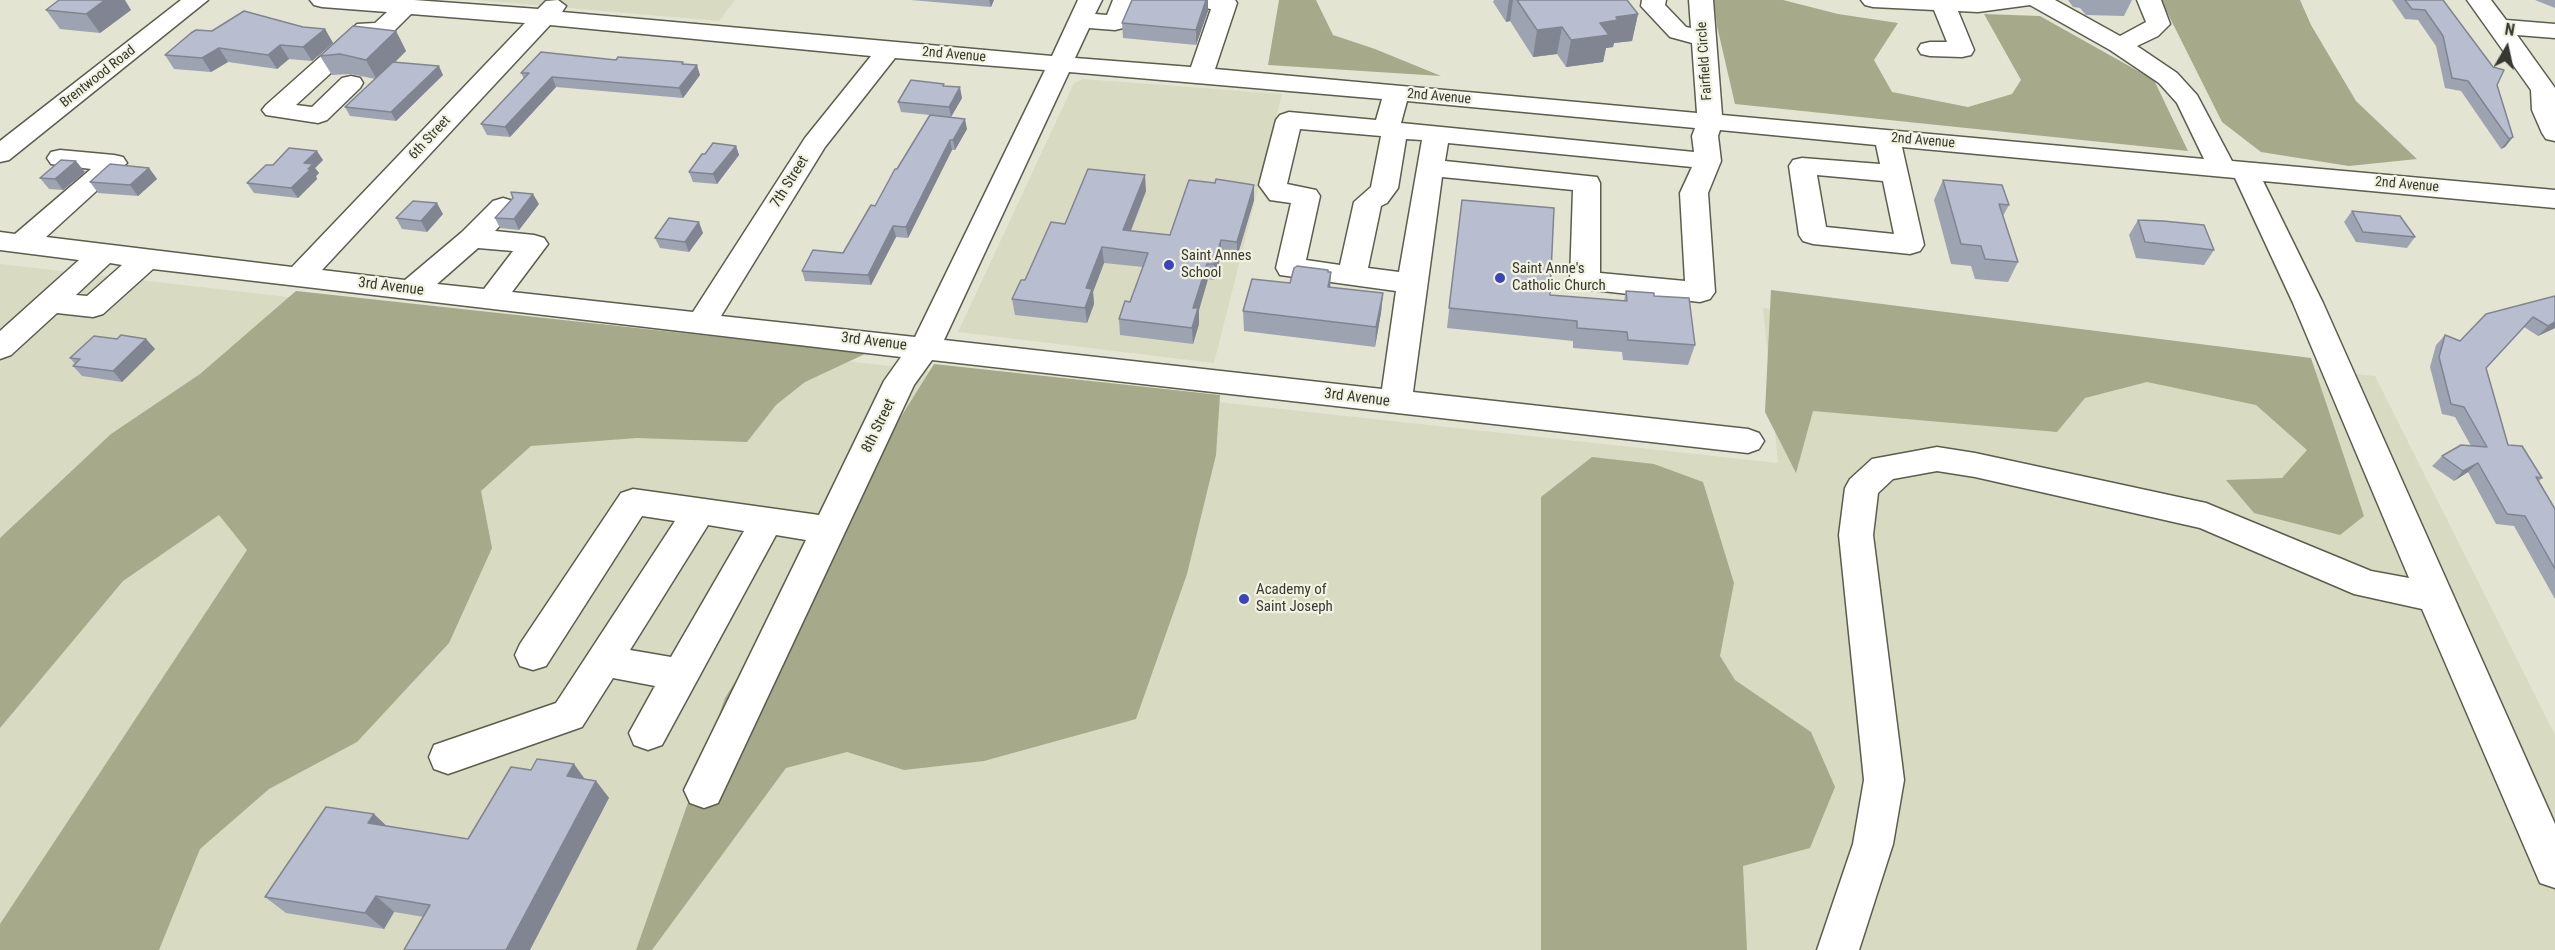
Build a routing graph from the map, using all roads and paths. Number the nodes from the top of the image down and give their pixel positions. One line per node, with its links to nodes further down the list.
1 (196, 0): 31 (street, Brentwood Road)
2 (322, 0): 13 (street, 2nd Avenue)
3 (1125, 0): 15 (street)
4 (1191, 0): 23 (street)
5 (1654, 0): 18 (street)
6 (1701, 0): 18 (street, Fairfield Circle)
7 (1873, 0): 12 (street)
8 (2022, 0): 12 (street)
9 (2038, 0): 19 (street)
10 (2149, 0): 19 (street)
11 (2479, 0): 16 (street)
12 (1943, 3): 20 (street)
13 (406, 6): 14 (street, 2nd Avenue); 24 (street)
14 (552, 8): 21 (street, 2nd Avenue); 44 (street, 6th Street)
15 (1086, 10): 22 (street, 8th Street)
16 (2499, 27): 17 (street); 28 (street)
17 (2555, 31)
18 (1703, 38): 26 (street, Fairfield Circle)
19 (2119, 45): 35 (street)
20 (1930, 49)
21 (888, 50): 22 (street, 2nd Avenue); 49 (street, 7th Street)
22 (1059, 64): 23 (street, 2nd Avenue); 50 (street, 8th Street)
23 (1201, 75): 25 (street, 2nd Avenue)
24 (351, 82)
25 (1396, 93): 26 (street, 2nd Avenue); 27 (street)
26 (1710, 121): 30 (street, 2nd Avenue); 33 (street, Fairfield Circle)
27 (1391, 129): 29 (street); 43 (street); 43 (street)
28 (2555, 133)
29 (1436, 134): 33 (street); 34 (street)
30 (1887, 137): 35 (street, 2nd Avenue); 36 (street)
31 (0, 154)
32 (60, 158): 40 (street)
33 (1708, 161): 34 (street)
34 (1430, 168): 45 (street)
35 (2234, 169): 37 (street, 2nd Avenue); 59 (street)
36 (1895, 174)
37 (2555, 199)
38 (503, 207): 39 (street)
39 (472, 238): 46 (street); 47 (street)
40 (11, 242): 41 (street, 3rd Avenue)
41 (104, 253): 42 (street, 3rd Avenue); 48 (street)
42 (147, 258): 44 (street, 3rd Avenue); 48 (street)
43 (1352, 275): 45 (street)
44 (300, 276): 46 (street, 3rd Avenue)
45 (1412, 283): 54 (street)
46 (411, 290): 47 (street, 3rd Avenue)
47 (491, 300): 49 (street, 3rd Avenue)
48 (51, 302): 51 (street)
49 (702, 322): 50 (street, 3rd Avenue)
50 (925, 347): 54 (street, 3rd Avenue); 58 (street, 8th Street)
51 (0, 348)
52 (0, 357): 53 (street)
53 (0, 366)
54 (1396, 402): 55 (street, 3rd Avenue)
55 (1748, 441)
56 (699, 511): 57 (street); 60 (street); 61 (street)
57 (766, 520): 58 (street); 62 (street)
58 (829, 530): 65 (street, 8th Street)
59 (2434, 597): 66 (street); 67 (street)
60 (533, 655)
61 (604, 661): 62 (street); 64 (street)
62 (681, 675): 63 (street)
63 (648, 733)
64 (448, 757)
65 (704, 790)
66 (2555, 869)
67 (1838, 950)

